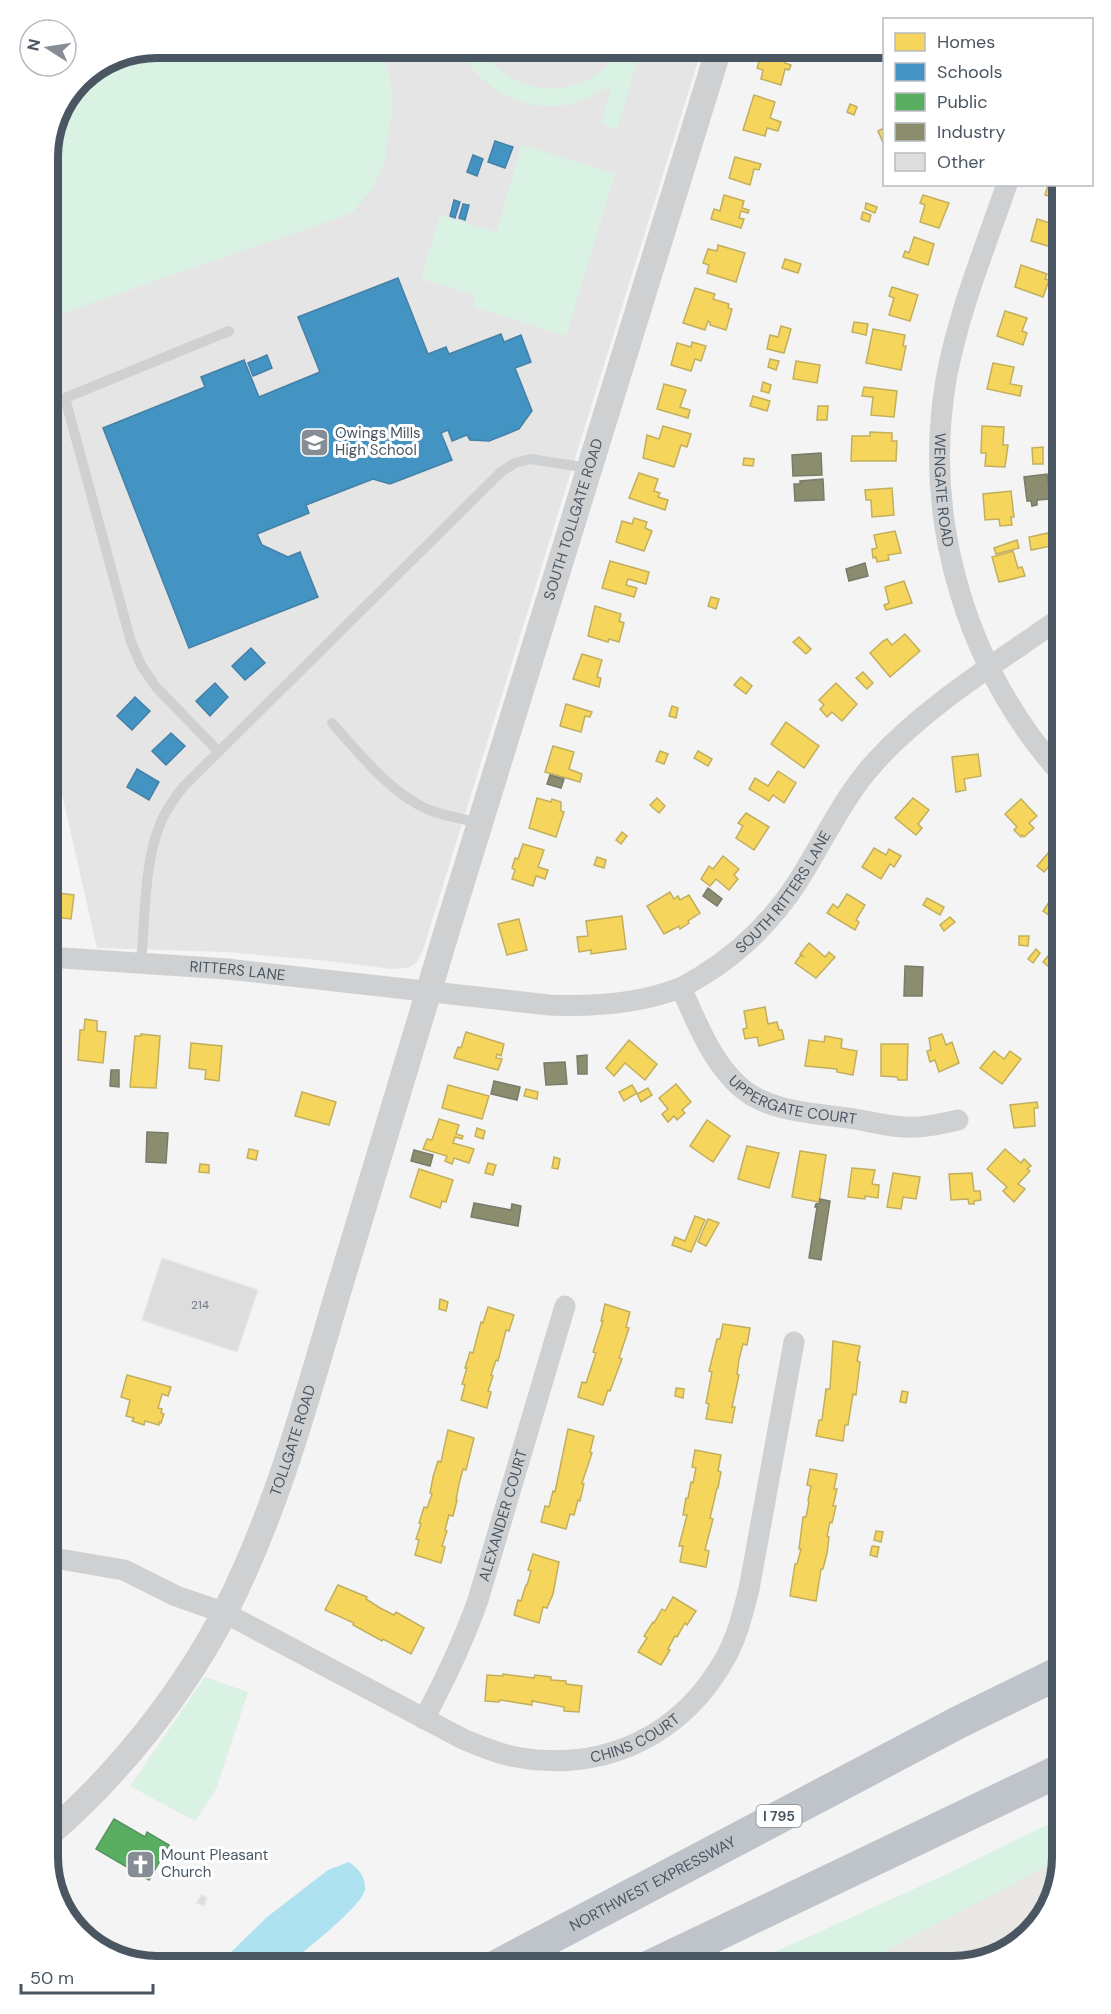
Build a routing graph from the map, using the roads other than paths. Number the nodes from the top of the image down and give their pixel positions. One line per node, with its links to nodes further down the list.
1 (715, 59): 4 (street, SOUTH TOLLGATE ROAD)
2 (1006, 186): 6 (street, WENGATE ROAD)
3 (229, 331): 8 (lane)
4 (589, 468): 8 (lane); 10 (street, SOUTH TOLLGATE ROAD)
5 (1052, 624): 6 (street, SOUTH RITTERS LANE)
6 (989, 669): 9 (street, WENGATE ROAD); 13 (street, SOUTH RITTERS LANE)
7 (332, 723): 10 (lane)
8 (218, 751): 12 (lane)
9 (1052, 763)
10 (480, 823): 14 (street, SOUTH TOLLGATE ROAD)
11 (59, 958): 12 (street, RITTERS LANE)
12 (141, 964): 14 (street, RITTERS LANE)
13 (681, 988): 14 (street, SOUTH RITTERS LANE); 15 (street, UPPERGATE COURT)
14 (428, 991): 19 (street, TOLLGATE ROAD)
15 (958, 1120)
16 (565, 1306): 21 (street, ALEXANDER COURT)
17 (794, 1342): 21 (street, CHINS COURT)
18 (58, 1559): 19 (street, CHINS COURT)
19 (225, 1613): 21 (street, CHINS COURT); 23 (street, TOLLGATE ROAD)
20 (1052, 1676): 24 (highway, NORTHWEST EXPRESSWAY / I 795)
21 (424, 1719)
22 (1052, 1774): 25 (highway)
23 (58, 1826)
24 (517, 1955)
25 (673, 1956)

